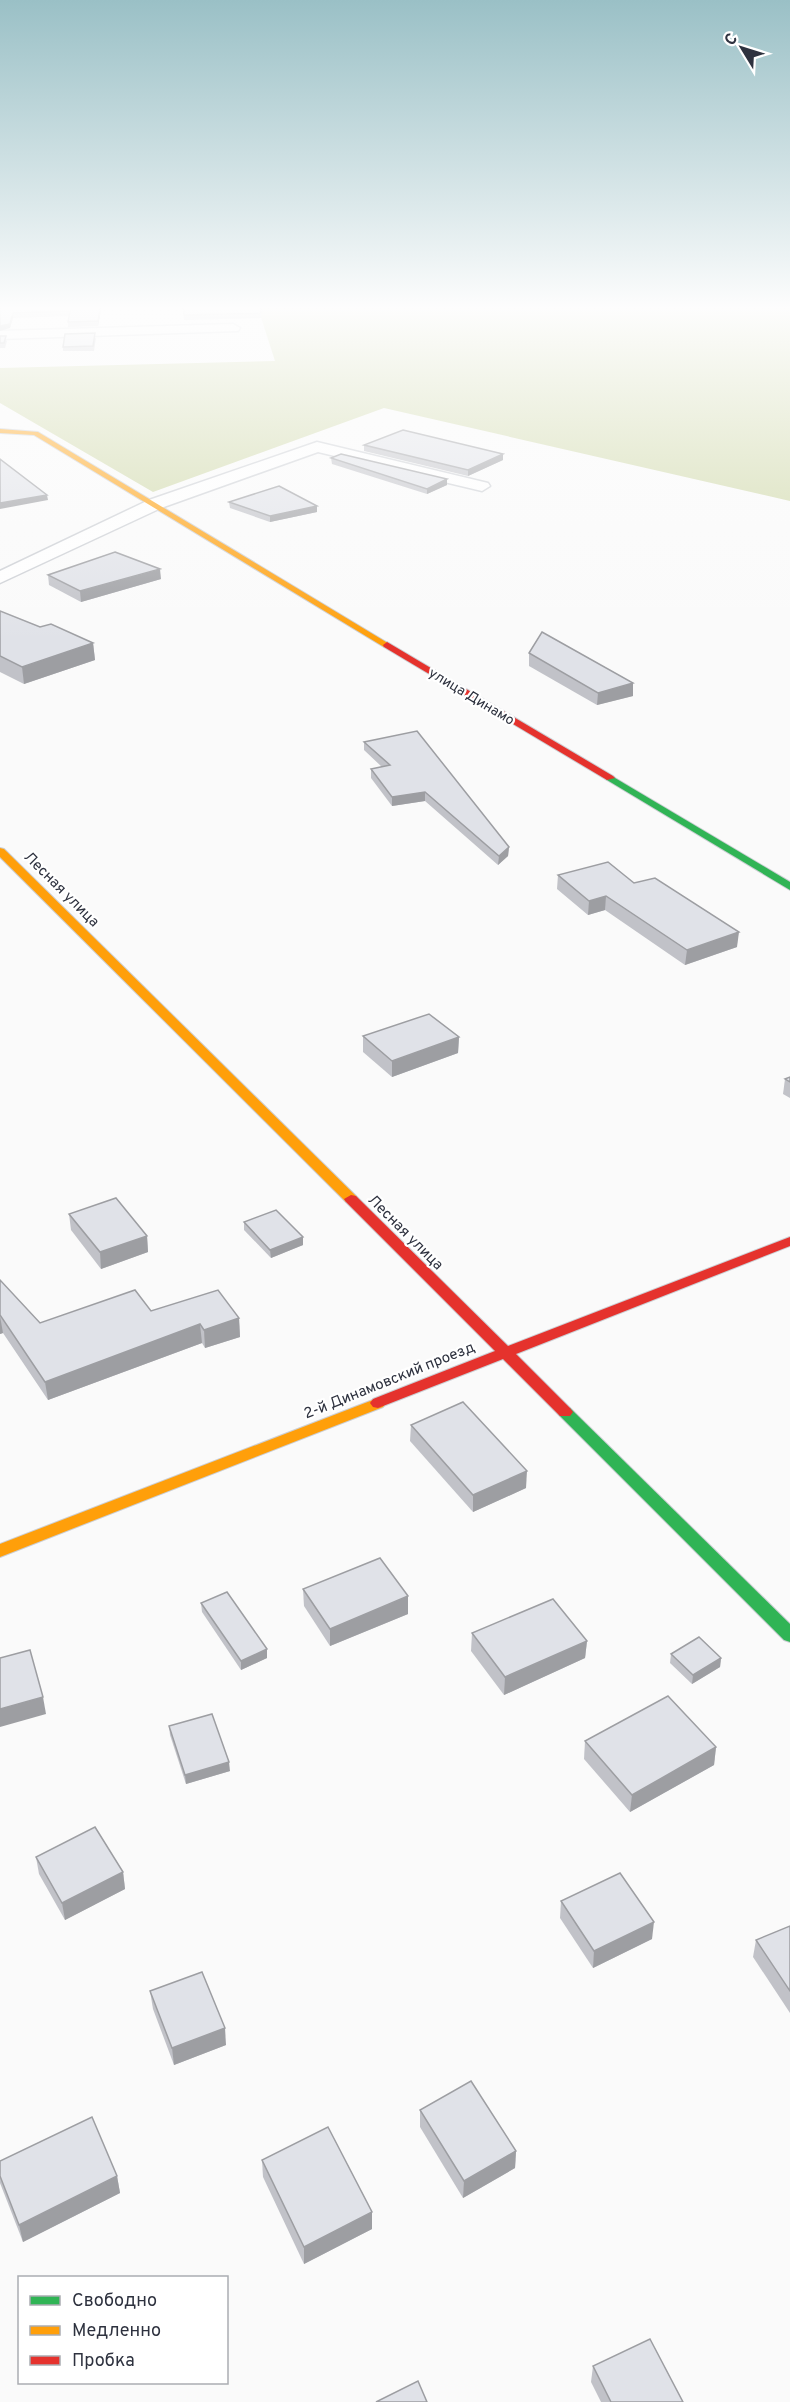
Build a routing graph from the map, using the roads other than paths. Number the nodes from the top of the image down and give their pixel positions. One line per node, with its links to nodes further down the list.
1 (1, 432): 3 (street, улица Динамо)
2 (482, 486): 3 (street)
3 (154, 504): 4 (street); 6 (street, улица Динамо)
4 (0, 578)
5 (0, 851): 8 (street, Лесная улица)
6 (790, 887)
7 (790, 1241): 8 (street, 2-й Динамовский проезд)
8 (504, 1352): 9 (street, 2-й Динамовский проезд); 10 (street, Лесная улица)
9 (0, 1551)
10 (790, 1635)

